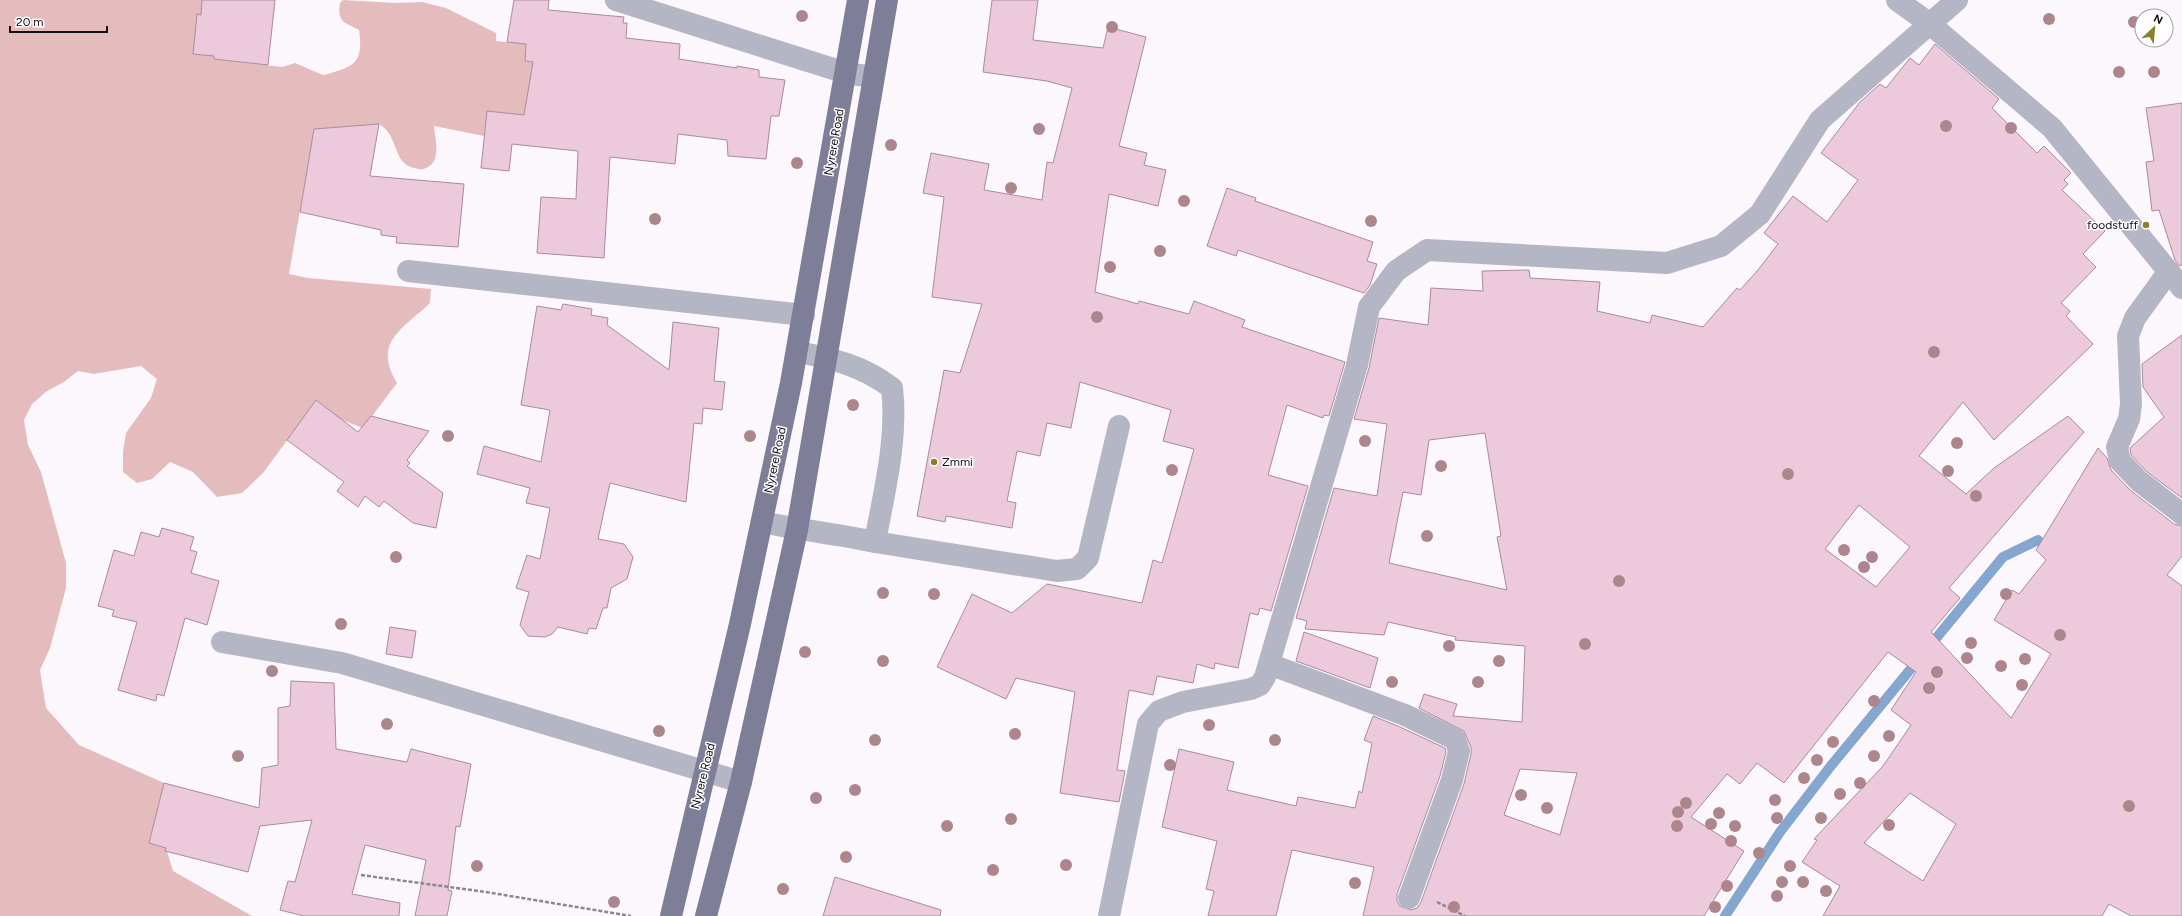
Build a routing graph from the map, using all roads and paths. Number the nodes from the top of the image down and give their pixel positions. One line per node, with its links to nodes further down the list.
1 (616, 0): 7 (street)
2 (858, 0): 7 (main road, Nyrere Road)
3 (887, 0): 8 (main road)
4 (1897, 0): 6 (street)
5 (1957, 0): 6 (street)
6 (1930, 24): 10 (street); 20 (street)
7 (846, 73): 8 (street); 11 (main road, Nyrere Road)
8 (873, 77): 13 (main road)
9 (408, 271): 11 (street)
10 (2175, 279): 15 (street)
11 (804, 315): 12 (main road, Nyrere Road)
12 (797, 352): 13 (street); 16 (main road, Nyrere Road)
13 (826, 357): 17 (main road); 18 (street)
14 (1120, 426): 18 (street)
15 (2182, 514)
16 (762, 522): 17 (street); 21 (main road, Nyrere Road)
17 (797, 530): 18 (street); 22 (main road)
18 (875, 542)
19 (222, 642): 21 (street)
20 (1269, 664): 24 (street); 28 (street)
21 (704, 772): 22 (street); 26 (main road, Nyrere Road)
22 (741, 782): 27 (main road)
23 (361, 875): 25 (path)
24 (1409, 898)
25 (631, 916)
26 (671, 916)
27 (706, 916)
28 (1109, 916)

